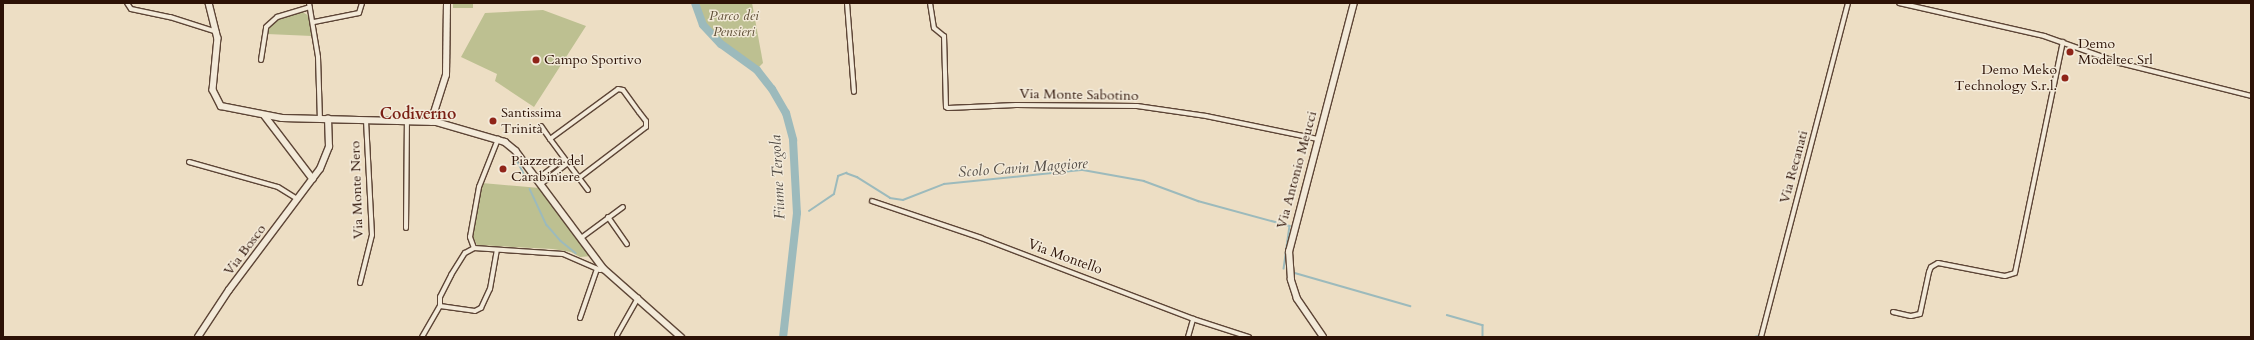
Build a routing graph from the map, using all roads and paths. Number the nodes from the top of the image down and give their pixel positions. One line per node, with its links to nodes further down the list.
1 (127, 3): 12 (street)
2 (210, 3): 12 (street)
3 (362, 3): 11 (street)
4 (447, 3): 23 (street)
5 (847, 3): 15 (street)
6 (930, 3): 28 (street, Via Monte Sabotino)
7 (1354, 3): 28 (street, Via Antonio Meucci)
8 (1848, 3): 61 (street, Via Recanati)
9 (1899, 3): 13 (street)
10 (310, 5): 11 (street); 14 (street)
11 (314, 22): 19 (street)
12 (217, 32): 17 (street)
13 (2063, 42): 16 (street); 51 (street)
14 (261, 60)
15 (854, 92)
16 (2251, 96)
17 (265, 115): 18 (street); 25 (street)
18 (282, 118): 19 (street); 25 (street)
19 (320, 119): 20 (street)
20 (328, 119): 21 (street); 32 (street, Via Bosco)
21 (366, 120): 22 (street); 48 (street, Via Monte Nero)
22 (407, 121): 23 (street); 41 (street)
23 (431, 122): 26 (street)
24 (541, 126): 27 (street)
25 (279, 131): 32 (street)
26 (498, 139): 34 (street); 44 (street)
27 (550, 139): 29 (street); 33 (street)
28 (1318, 139): 60 (street, Via Antonio Meucci)
29 (564, 159): 31 (street); 34 (street)
30 (189, 162): 37 (street)
31 (567, 164): 33 (street); 35 (street)
32 (314, 178): 37 (street, Via Bosco)
33 (579, 178): 36 (street)
34 (537, 179): 35 (street)
35 (541, 184): 42 (street)
36 (588, 190)
37 (297, 199): 55 (street, Via Bosco)
38 (872, 201): 53 (street, Via Montello)
39 (623, 207): 40 (street)
40 (608, 218): 42 (street); 43 (street)
41 (406, 228)
42 (580, 238): 47 (street)
43 (627, 244)
44 (474, 248): 45 (street); 50 (street)
45 (497, 251): 46 (street); 50 (street)
46 (597, 269): 47 (street); 52 (street)
47 (604, 269): 49 (street)
48 (360, 283)
49 (638, 298): 54 (street); 57 (street)
50 (440, 306): 56 (street)
51 (1892, 312)
52 (580, 318)
53 (1194, 318): 58 (street); 59 (street, Via Montello)
54 (617, 335)
55 (198, 337)
56 (422, 337)
57 (681, 337)
58 (1188, 337)
59 (1250, 337)
60 (1323, 337)
61 (1761, 337)

